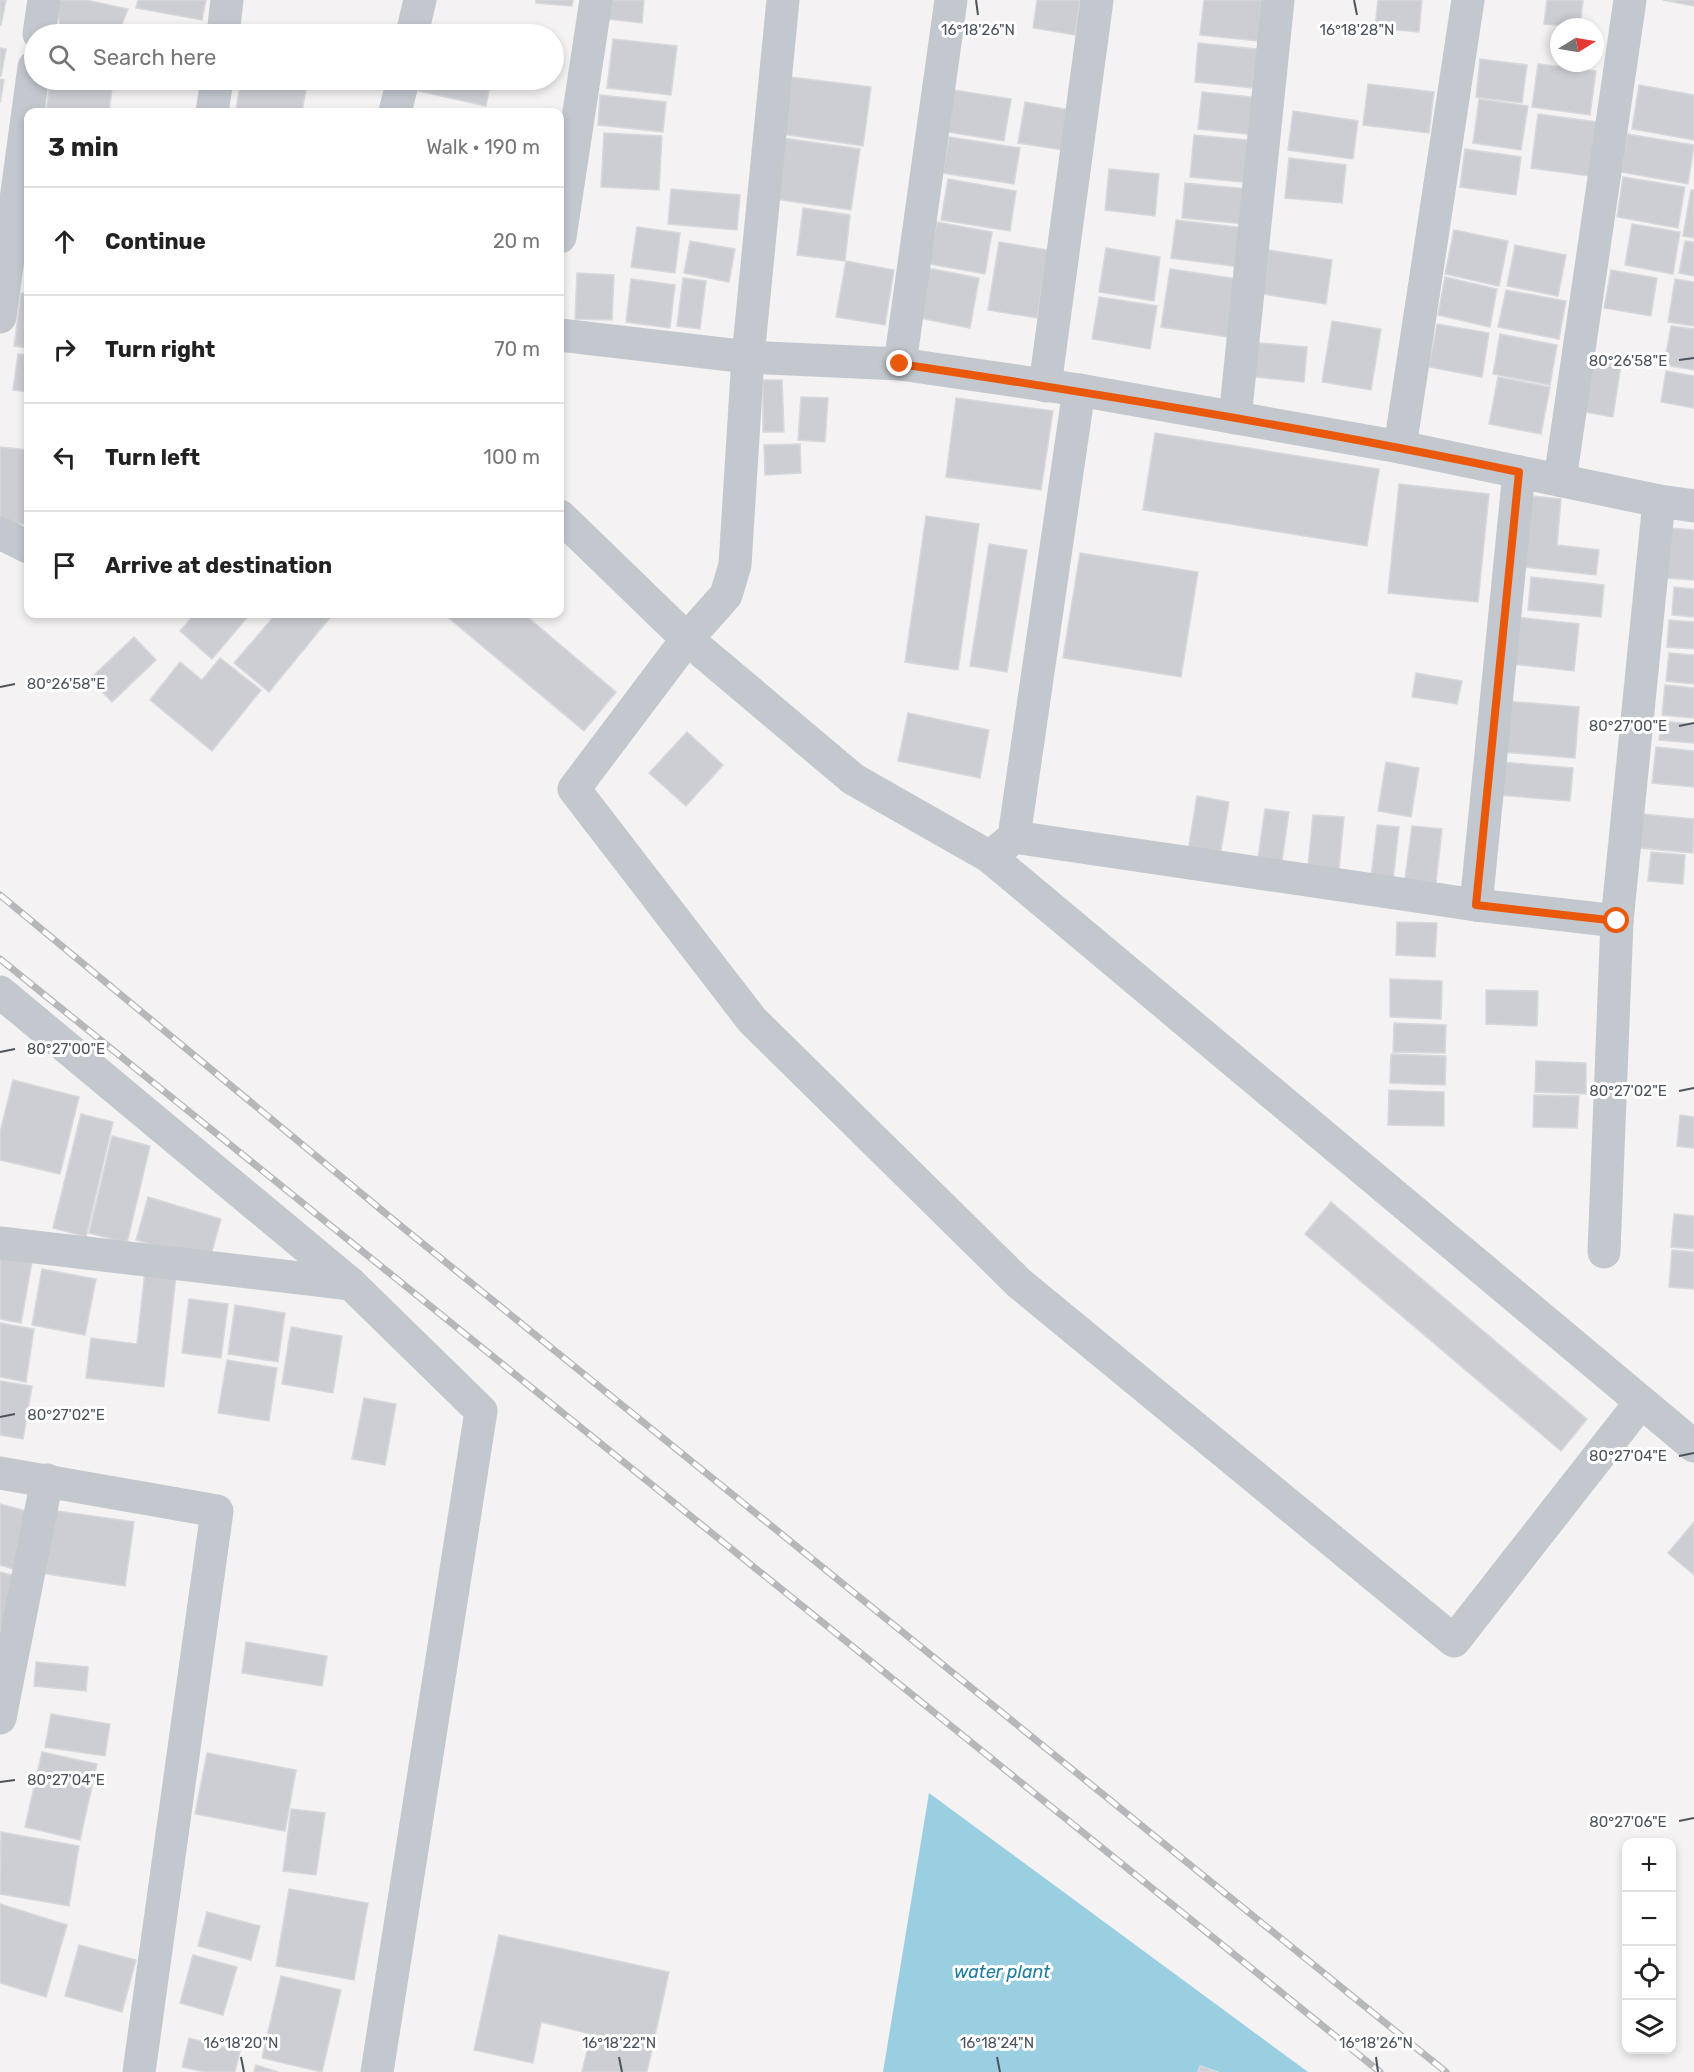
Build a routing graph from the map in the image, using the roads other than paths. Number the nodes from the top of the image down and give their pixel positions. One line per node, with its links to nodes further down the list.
1 (44, 0): 11 (street)
2 (227, 0): 12 (street)
3 (420, 0): 13 (street)
4 (596, 0): 21 (street)
5 (783, 0): 25 (street)
6 (951, 0): 26 (street)
7 (1097, 0): 27 (street)
8 (1278, 0): 29 (street)
9 (1468, 0): 30 (street)
10 (1630, 0): 32 (street)
11 (40, 24)
12 (224, 24)
13 (414, 24)
14 (32, 90): 17 (street)
15 (215, 90): 18 (street)
16 (401, 90): 19 (street)
17 (30, 108)
18 (213, 108)
19 (397, 108)
20 (24, 161): 22 (street)
21 (564, 211)
22 (12, 274): 23 (street)
23 (0, 317)
24 (564, 335): 25 (street)
25 (748, 357): 26 (street); 38 (street)
26 (900, 364): 27 (street)
27 (1045, 386): 28 (street)
28 (1079, 390): 29 (street); 39 (street)
29 (1235, 418): 30 (street)
30 (1400, 447): 31 (street)
31 (1519, 472): 32 (street); 40 (street)
32 (1560, 480): 33 (street)
33 (1659, 501): 34 (street); 41 (street)
34 (1694, 506)
35 (564, 520): 38 (street)
36 (0, 533): 37 (street)
37 (24, 545)
38 (687, 639): 39 (street); 46 (street)
39 (1002, 847): 40 (street); 46 (street)
40 (1476, 905): 41 (street)
41 (1617, 921): 44 (street)
42 (0, 992): 45 (street)
43 (0, 1243): 45 (street)
44 (1604, 1252)
45 (351, 1284): 52 (street)
46 (1641, 1402): 47 (street)
47 (1694, 1446)
48 (0, 1473): 49 (street)
49 (47, 1480): 50 (street); 51 (street)
50 (0, 1718)
51 (139, 2072)
52 (377, 2072)

